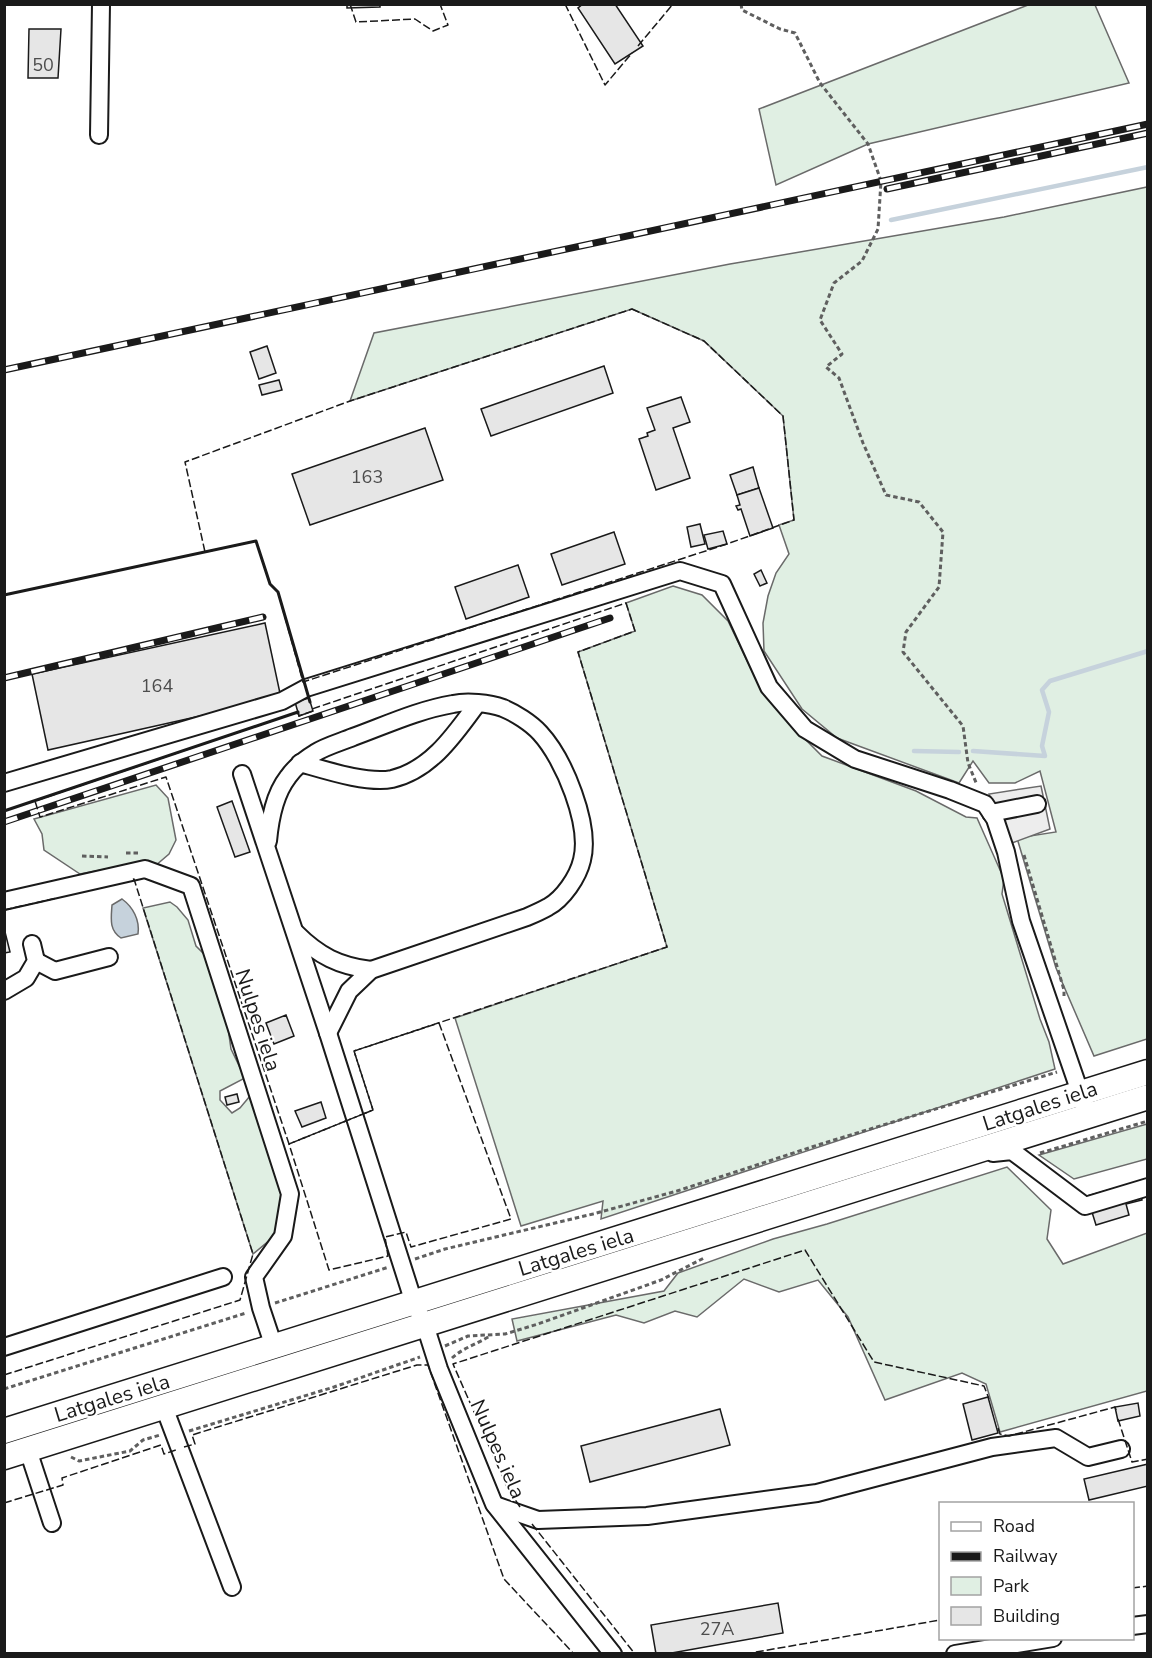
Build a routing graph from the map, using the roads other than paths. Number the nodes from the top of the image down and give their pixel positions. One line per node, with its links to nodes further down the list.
1 (100, 4): 2 (street)
2 (99, 135)
3 (477, 704): 4 (street); 4 (street); 15 (street)
4 (300, 764): 9 (street)
5 (242, 774): 9 (street, Nulpes iela)
6 (4, 783): 8 (street)
7 (1037, 804): 8 (street)
8 (988, 809): 20 (street)
9 (268, 851): 11 (street, Nulpes iela)
10 (4, 901): 27 (street, Nulpes iela)
11 (295, 932): 15 (street); 17 (street, Nulpes iela)
12 (32, 944): 14 (street)
13 (109, 957): 14 (street)
14 (36, 961): 16 (street)
15 (371, 970): 17 (street)
16 (4, 991)
17 (328, 1033): 24 (street, Nulpes iela)
18 (1148, 1072): 20 (highway, Latgales iela)
19 (1148, 1097): 20 (highway, Latgales iela)
20 (1084, 1105): 21 (highway, Latgales iela); 24 (highway, Latgales iela)
21 (953, 1158): 22 (street, Latgales iela); 25 (highway, Latgales iela)
22 (1148, 1187)
23 (224, 1276): 26 (street)
24 (414, 1303): 25 (street, Nulpes iela); 27 (highway, Latgales iela)
25 (425, 1324): 28 (highway, Latgales iela); 33 (street, Nulpes iela)
26 (4, 1347)
27 (274, 1347): 29 (highway, Latgales iela)
28 (164, 1407): 31 (highway, Latgales iela); 35 (street)
29 (4, 1431)
30 (1121, 1449): 33 (street)
31 (28, 1450): 32 (highway, Latgales iela); 34 (street)
32 (4, 1457)
33 (495, 1504): 37 (street, Nulpes iela)
34 (52, 1523)
35 (232, 1587)
36 (1040, 1640): 38 (street)
37 (613, 1653)
38 (954, 1653)

